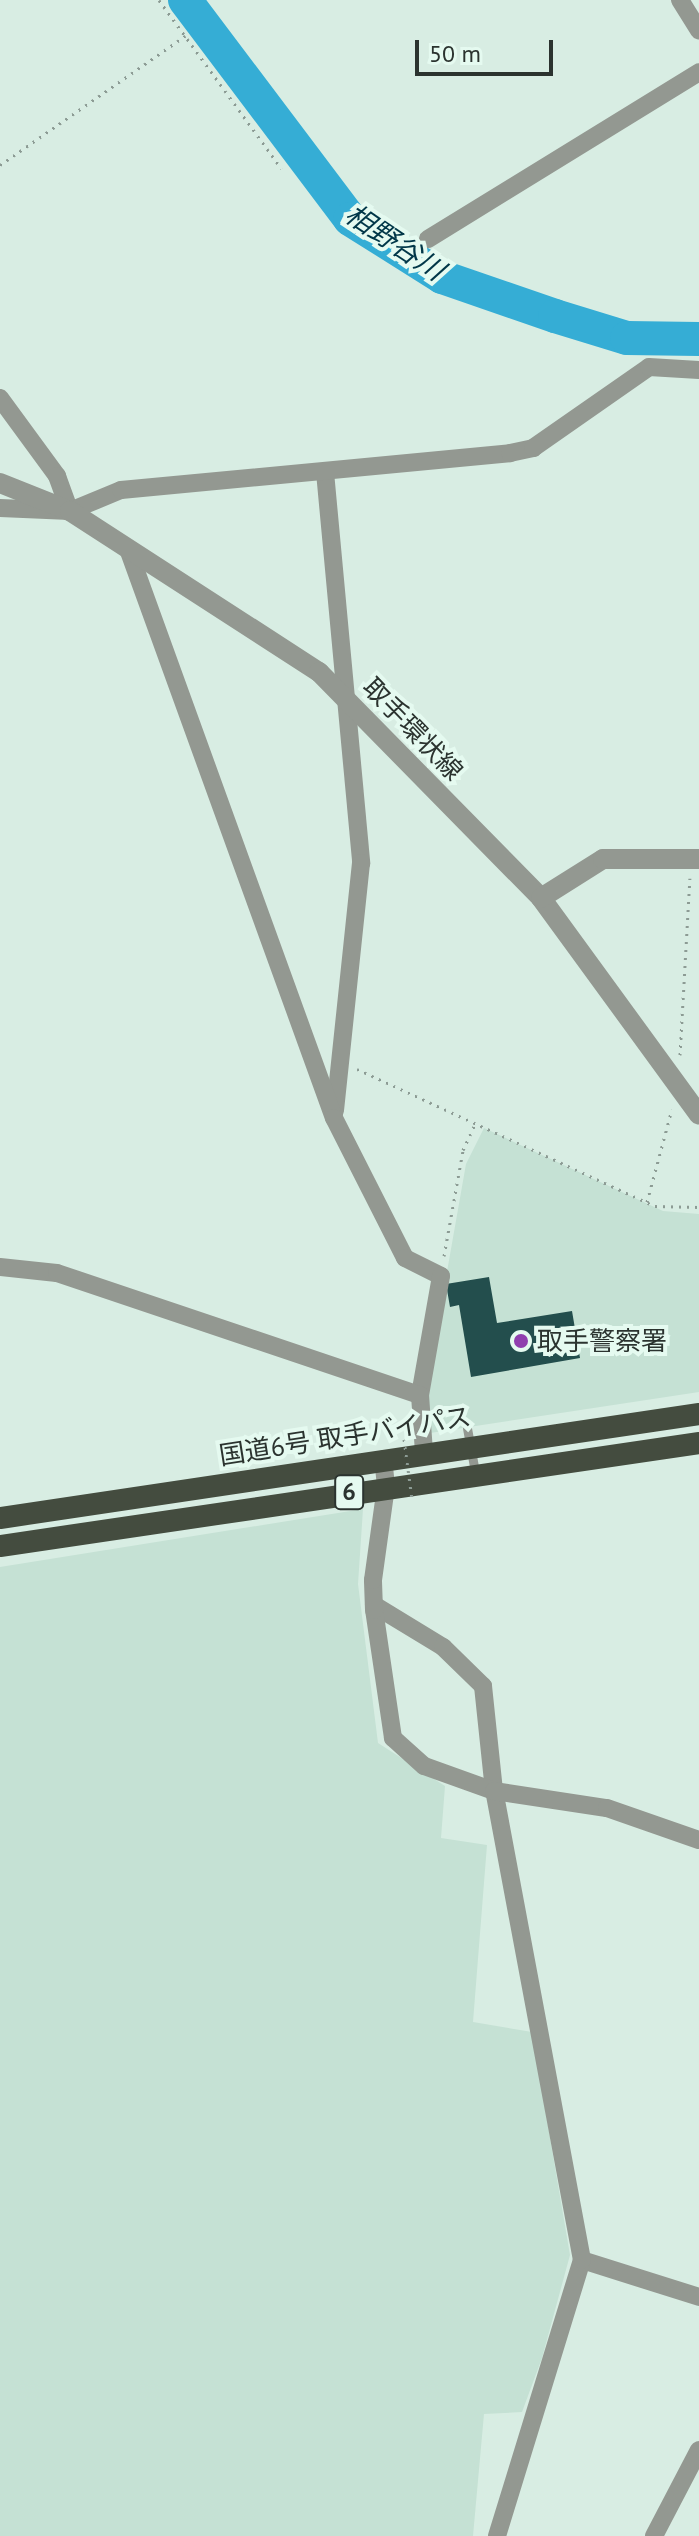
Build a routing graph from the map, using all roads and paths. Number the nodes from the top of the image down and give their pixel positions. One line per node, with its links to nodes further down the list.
1 (159, 0): 4 (path)
2 (680, 0): 3 (street)
3 (699, 31)
4 (185, 36): 6 (path); 7 (path)
5 (699, 72): 8 (street)
6 (0, 165)
7 (281, 168)
8 (428, 239)
9 (699, 370): 11 (street)
10 (0, 398): 14 (street)
11 (325, 472): 14 (street); 16 (street)
12 (0, 483): 14 (street, 取手環状線)
13 (0, 508): 14 (street)
14 (70, 511): 15 (street, 取手環状線)
15 (128, 549): 16 (street, 取手環状線); 22 (street)
16 (342, 693): 18 (street, 取手環状線); 19 (street)
17 (695, 858): 18 (street); 20 (path)
18 (541, 898): 20 (street, 取手環状線)
19 (340, 1062): 22 (street); 23 (path)
20 (679, 1082): 21 (street, 取手環状線); 24 (path)
21 (699, 1115)
22 (334, 1118): 27 (street)
23 (476, 1122): 24 (path); 27 (path)
24 (647, 1202): 25 (path)
25 (699, 1207)
26 (0, 1267): 28 (street)
27 (441, 1276): 28 (street)
28 (420, 1395): 33 (street)
29 (699, 1414): 30 (highway, 国道6号 取手バイパス / 6)
30 (469, 1436): 33 (highway, 国道6号 取手バイパス / 6); 35 (lane)
31 (404, 1439): 37 (path, bridge)
32 (699, 1443): 35 (highway, 国道6号 取手バイパス / 6)
33 (424, 1452): 34 (highway, 国道6号 取手バイパス / 6)
34 (383, 1459): 36 (street); 38 (highway, 国道6号 取手バイパス / 6)
35 (475, 1472): 36 (highway, 国道6号 取手バイパス / 6)
36 (386, 1486): 39 (highway, 国道6号 取手バイパス / 6); 40 (street)
37 (412, 1499)
38 (0, 1518)
39 (0, 1546)
40 (374, 1605): 41 (street); 41 (street)
41 (494, 1791): 42 (street); 43 (street)
42 (699, 1840)
43 (582, 2260): 44 (street); 46 (street)
44 (699, 2297)
45 (699, 2450): 47 (street)
46 (497, 2536)
47 (654, 2536)

